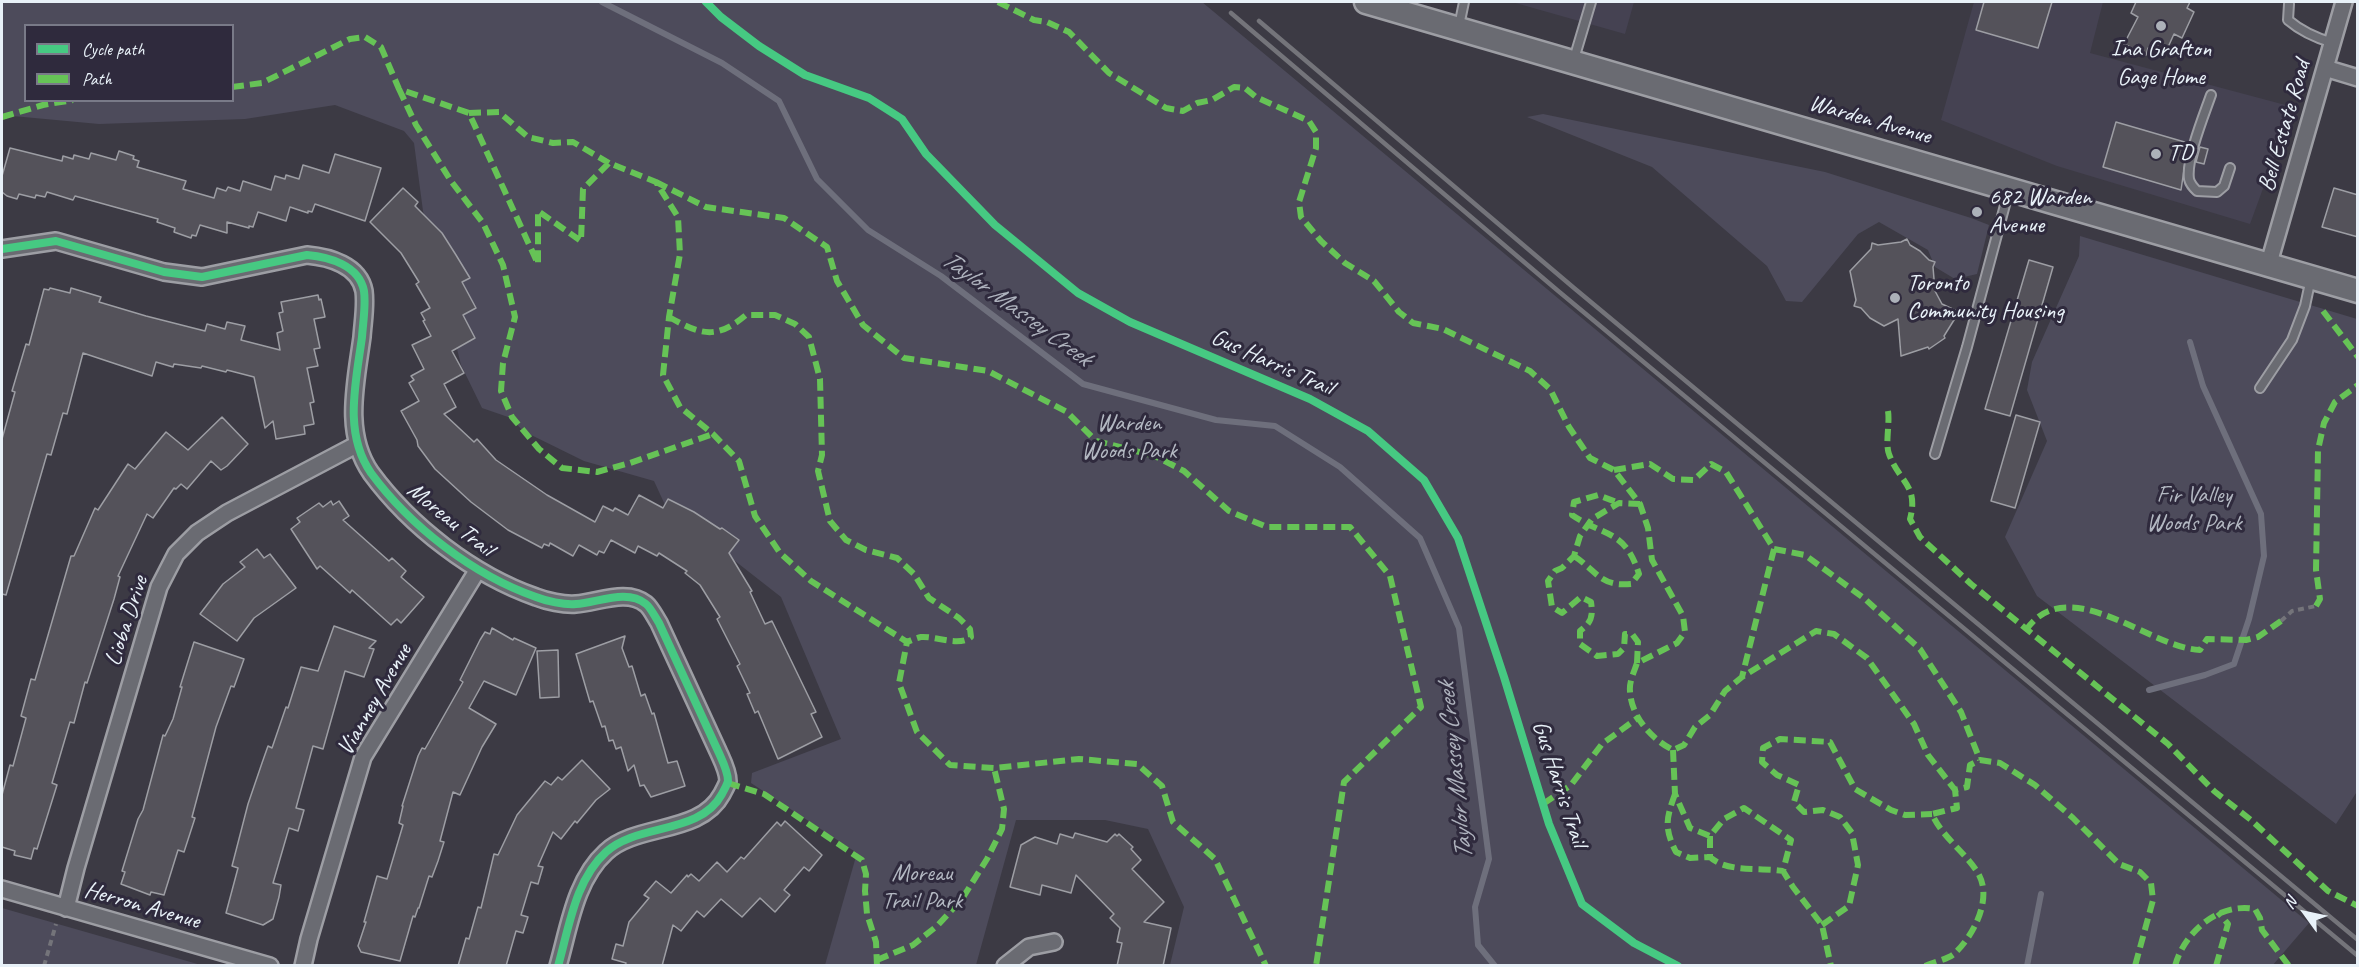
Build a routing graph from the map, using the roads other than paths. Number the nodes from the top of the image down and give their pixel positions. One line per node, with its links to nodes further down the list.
1 (1366, 2): 6 (main road, Warden Avenue)
2 (1464, 2): 6 (lane)
3 (1591, 2): 8 (lane)
4 (2344, 2): 7 (street, Bell Estate Road)
5 (2289, 4): 7 (lane)
6 (1459, 28): 8 (main road, Warden Avenue)
7 (2333, 43): 9 (street, Bell Estate Road)
8 (1573, 60): 13 (main road, Warden Avenue)
9 (2325, 69): 10 (street); 15 (street, Bell Estate Road)
10 (2358, 78)
11 (2211, 95): 12 (lane)
12 (2230, 168)
13 (2010, 189): 15 (main road, Warden Avenue); 20 (lane)
14 (2, 253): 19 (street, Moreau Trail)
15 (2269, 263): 16 (main road, Warden Avenue)
16 (2312, 277): 17 (main road, Warden Avenue); 18 (lane)
17 (2358, 291)
18 (2260, 388)
19 (356, 445): 21 (street, Moreau Trail); 23 (street, Lioba Drive)
20 (1935, 454)
21 (477, 571): 26 (street, Vianney Avenue); 27 (street, Moreau Trail)
22 (2, 889): 23 (street, Herron Avenue)
23 (66, 908): 25 (street, Herron Avenue)
24 (1054, 942): 28 (street)
25 (270, 966)
26 (303, 966)
27 (558, 966)
28 (1005, 966)

